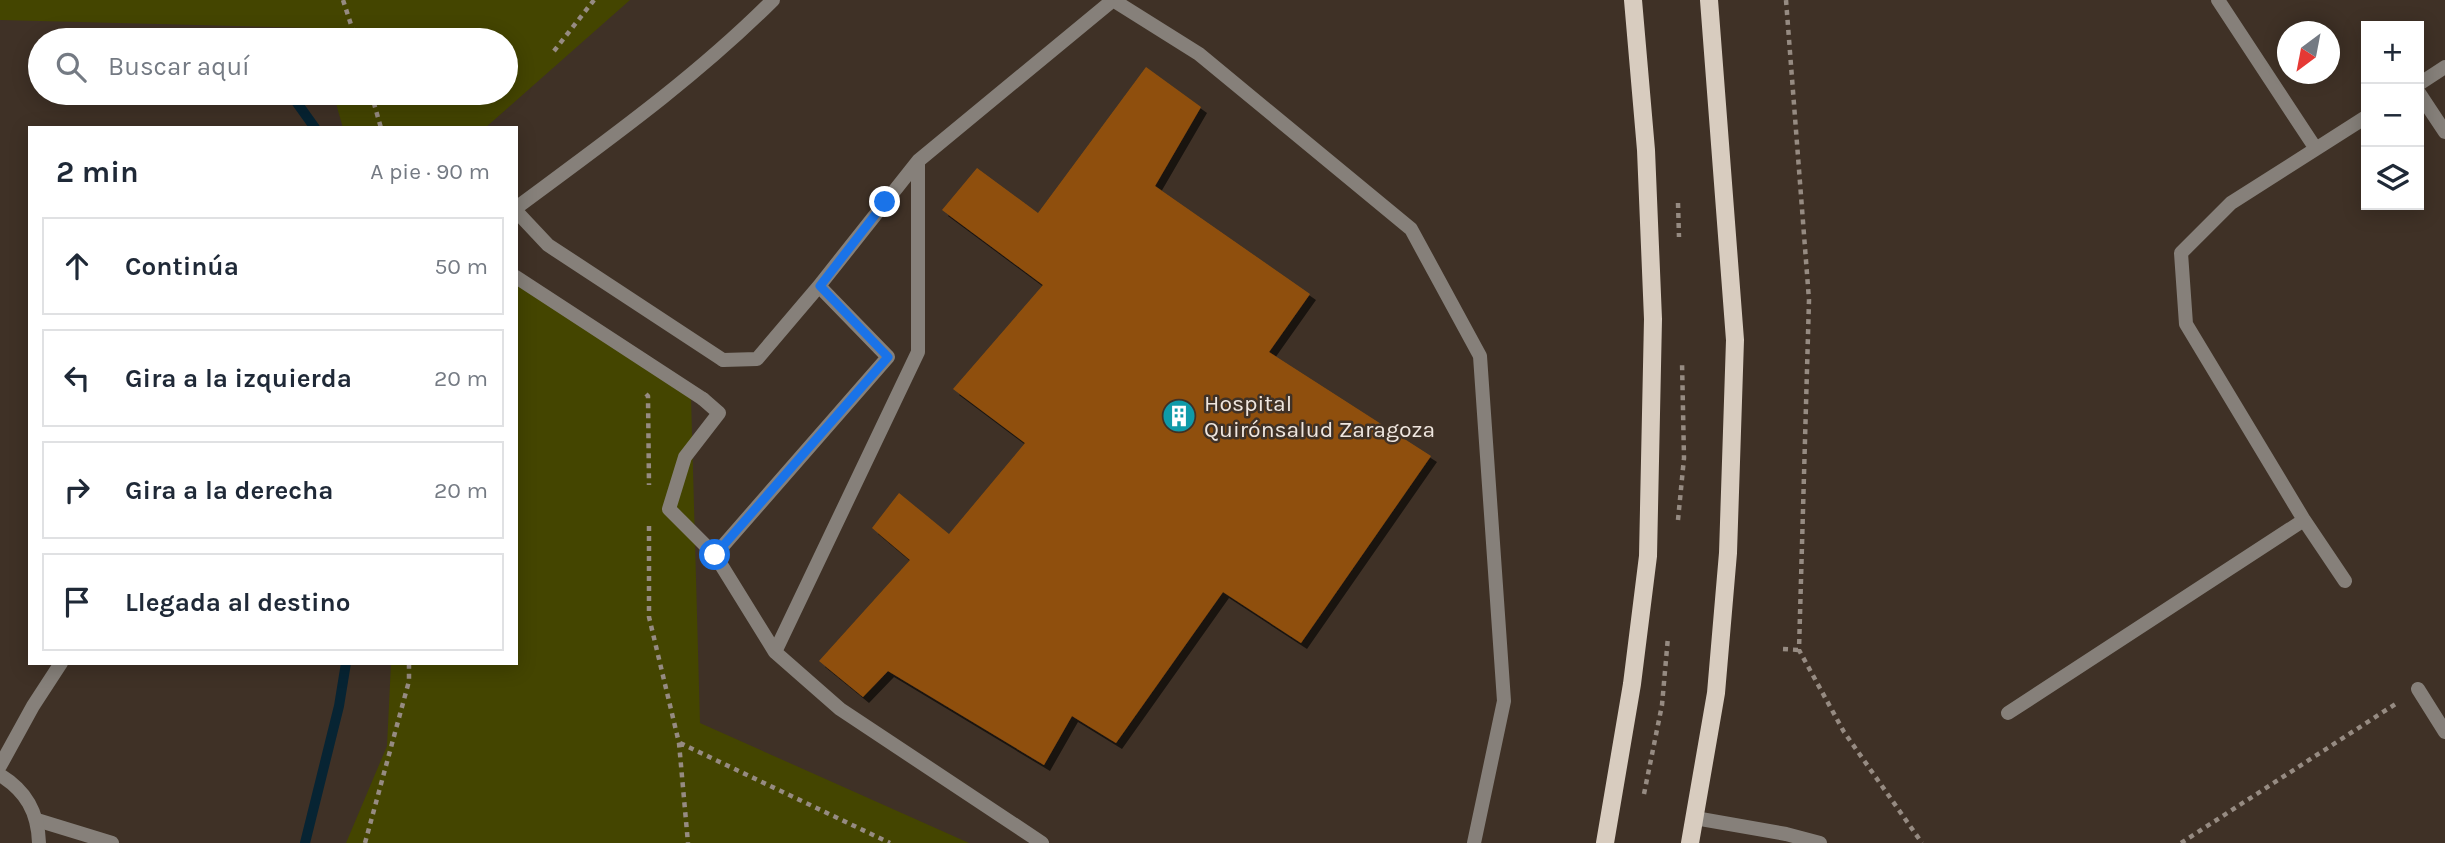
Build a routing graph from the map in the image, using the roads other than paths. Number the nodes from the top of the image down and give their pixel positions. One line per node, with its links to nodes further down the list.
1 (773, 0): 12 (street)
2 (1633, 0): 32 (main road)
3 (1709, 0): 26 (main road)
4 (2218, 0): 10 (street)
5 (2445, 66): 6 (street)
6 (2424, 81)
7 (2424, 100): 9 (street)
8 (2361, 120): 10 (street)
9 (2445, 132)
10 (2316, 149): 16 (street)
11 (918, 161): 15 (street); 19 (street); 31 (street)
12 (518, 207)
13 (518, 211): 15 (street)
14 (518, 277): 17 (street)
15 (820, 286): 17 (street)
16 (2304, 520): 18 (street); 22 (street)
17 (715, 555): 19 (street)
18 (2345, 581)
19 (775, 652): 30 (street)
20 (60, 665): 24 (street)
21 (2418, 689): 23 (street)
22 (2008, 713)
23 (2445, 732)
24 (0, 766)
25 (0, 775): 27 (street)
26 (1695, 818): 33 (main road); 34 (street)
27 (37, 820): 28 (street); 29 (street)
28 (38, 843)
29 (112, 843)
30 (1042, 843)
31 (1474, 843)
32 (1605, 843)
33 (1690, 843)
34 (1821, 843)

